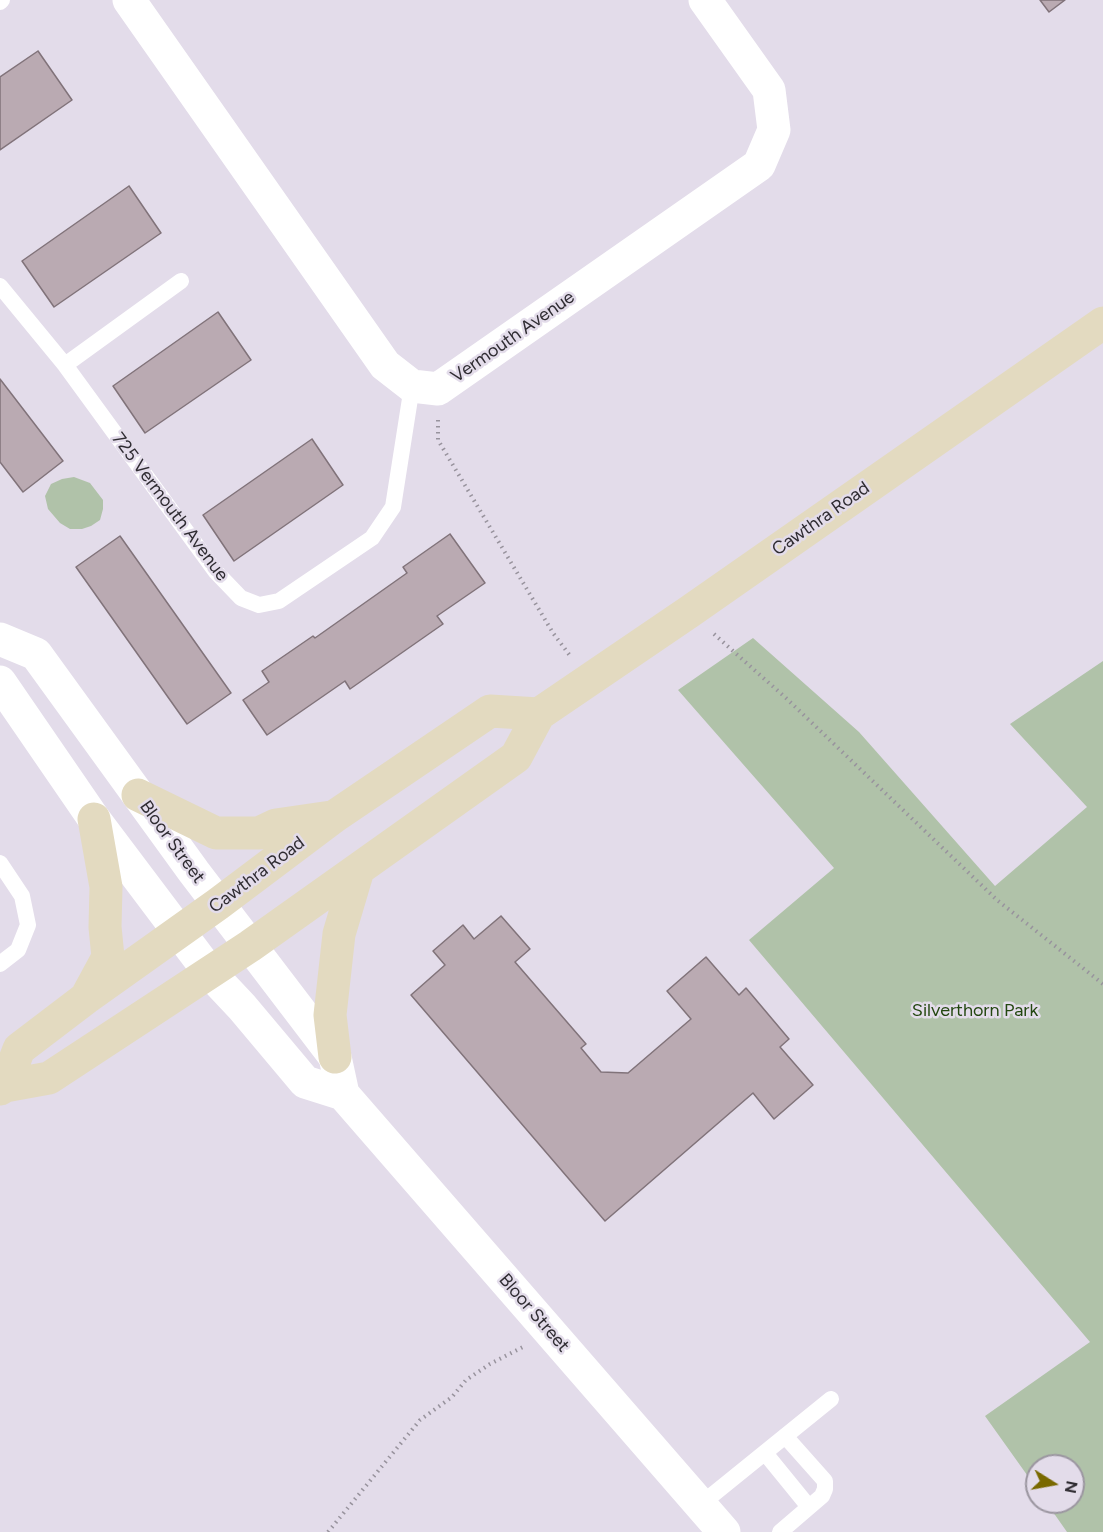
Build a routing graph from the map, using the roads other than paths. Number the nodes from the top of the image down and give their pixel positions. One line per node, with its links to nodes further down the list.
1 (129, 0): 7 (street)
2 (705, 0): 7 (street, Vermouth Avenue)
3 (181, 281): 6 (lane)
4 (0, 286): 6 (lane, 725 Vermouth Avenue)
5 (1103, 323): 10 (main road, Cawthra Road)
6 (65, 365): 7 (lane, 725 Vermouth Avenue)
7 (425, 387)
8 (0, 639): 11 (street, Bloor Street)
9 (0, 682): 13 (street)
10 (539, 714): 12 (main road, Cawthra Road); 15 (main road, Cawthra Road)
11 (138, 795): 12 (main road); 16 (street, Bloor Street)
12 (335, 816): 16 (main road, Cawthra Road)
13 (94, 819): 17 (street); 21 (main road)
14 (0, 863): 19 (lane)
15 (358, 870): 18 (main road, Cawthra Road); 22 (main road)
16 (218, 904): 17 (main road, Cawthra Road); 18 (street, Bloor Street)
17 (179, 932): 20 (street); 21 (main road, Cawthra Road)
18 (250, 946): 20 (main road, Cawthra Road); 22 (street, Bloor Street)
19 (0, 964)
20 (210, 973): 23 (main road, Cawthra Road); 24 (street)
21 (86, 998): 23 (main road, Cawthra Road)
22 (335, 1057): 24 (street, Bloor Street)
23 (2, 1088)
24 (343, 1094): 28 (street, Bloor Street)
25 (831, 1399): 26 (lane)
26 (785, 1436): 27 (lane); 29 (lane)
27 (765, 1453): 28 (lane); 29 (lane)
28 (700, 1504): 30 (street, Bloor Street)
29 (809, 1507): 31 (lane)
30 (724, 1532)
31 (780, 1532)

